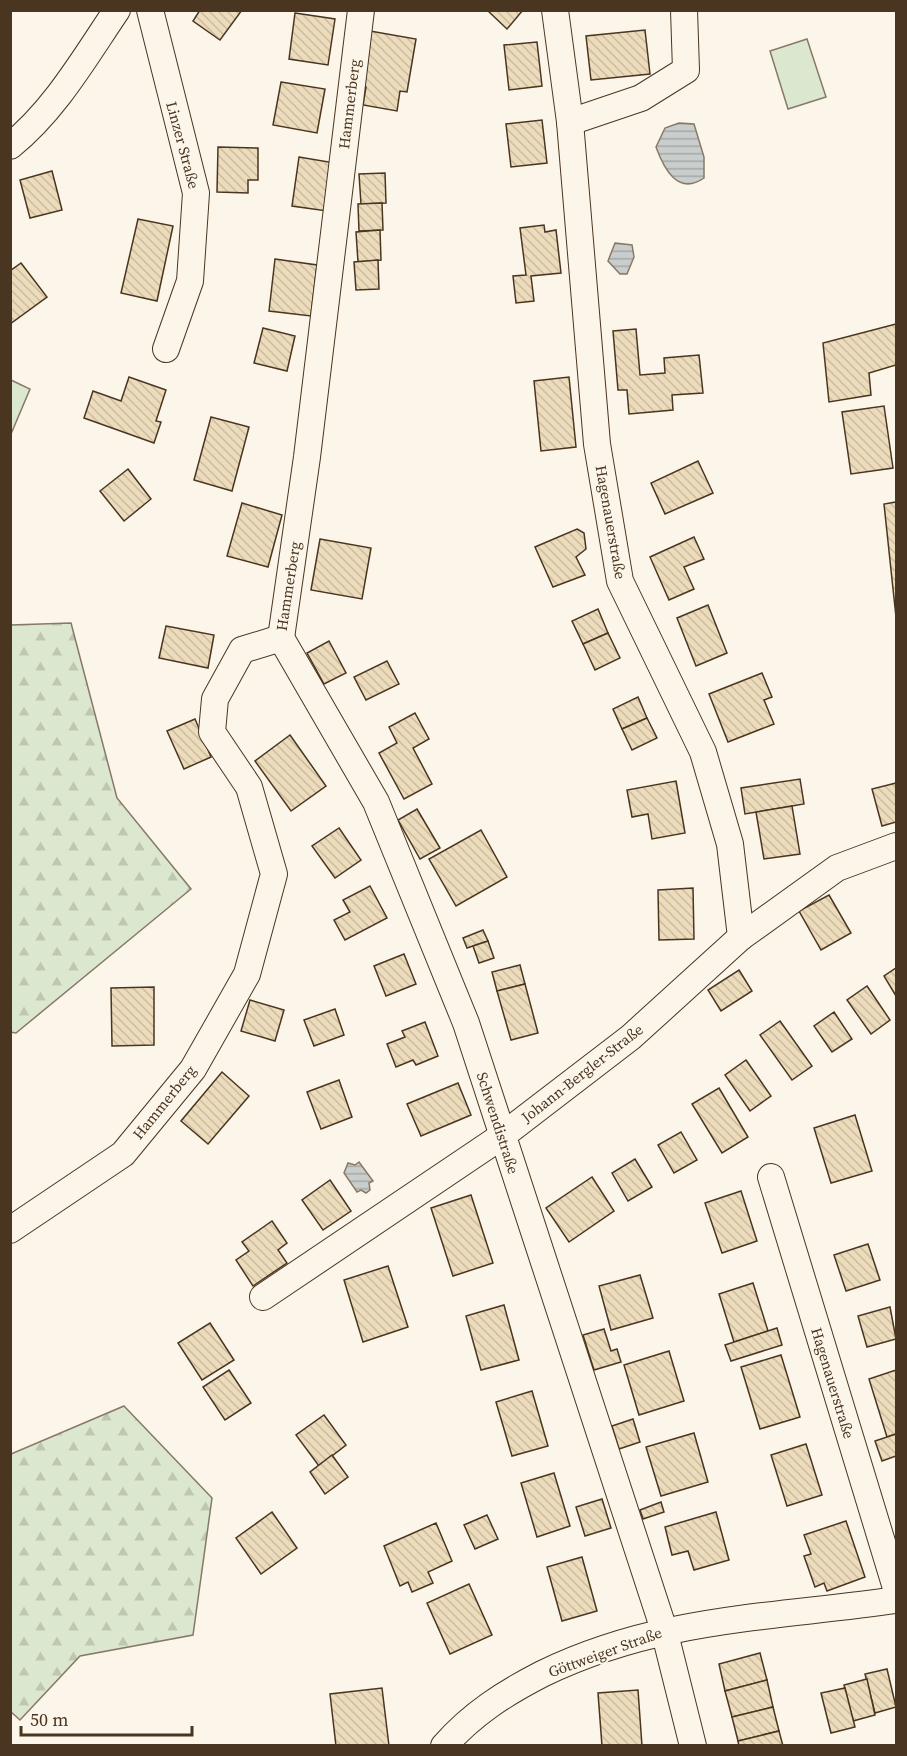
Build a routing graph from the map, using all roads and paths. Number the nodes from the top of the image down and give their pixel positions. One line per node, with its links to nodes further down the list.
1 (117, 10): 7 (street)
2 (150, 10): 8 (street, Linzer Straße)
3 (361, 10): 9 (street, Hammerberg)
4 (555, 10): 6 (street, Hagenauerstraße)
5 (684, 10): 6 (street)
6 (570, 122): 11 (street, Hagenauerstraße)
7 (10, 146)
8 (166, 349)
9 (281, 638): 12 (street, Schwendistraße); 14 (street, Hammerberg)
10 (897, 846): 11 (street, Johann-Bergler-Straße)
11 (741, 937): 12 (street, Johann-Bergler-Straße)
12 (502, 1136): 15 (street, Johann-Bergler-Straße); 18 (street, Schwendistraße)
13 (771, 1177): 16 (street, Hagenauerstraße)
14 (10, 1230)
15 (263, 1297)
16 (897, 1588)
17 (897, 1600): 18 (street, Göttweiger Straße)
18 (663, 1630): 19 (street, Göttweiger Straße); 20 (street, Schwendistraße)
19 (444, 1746)
20 (693, 1746)

